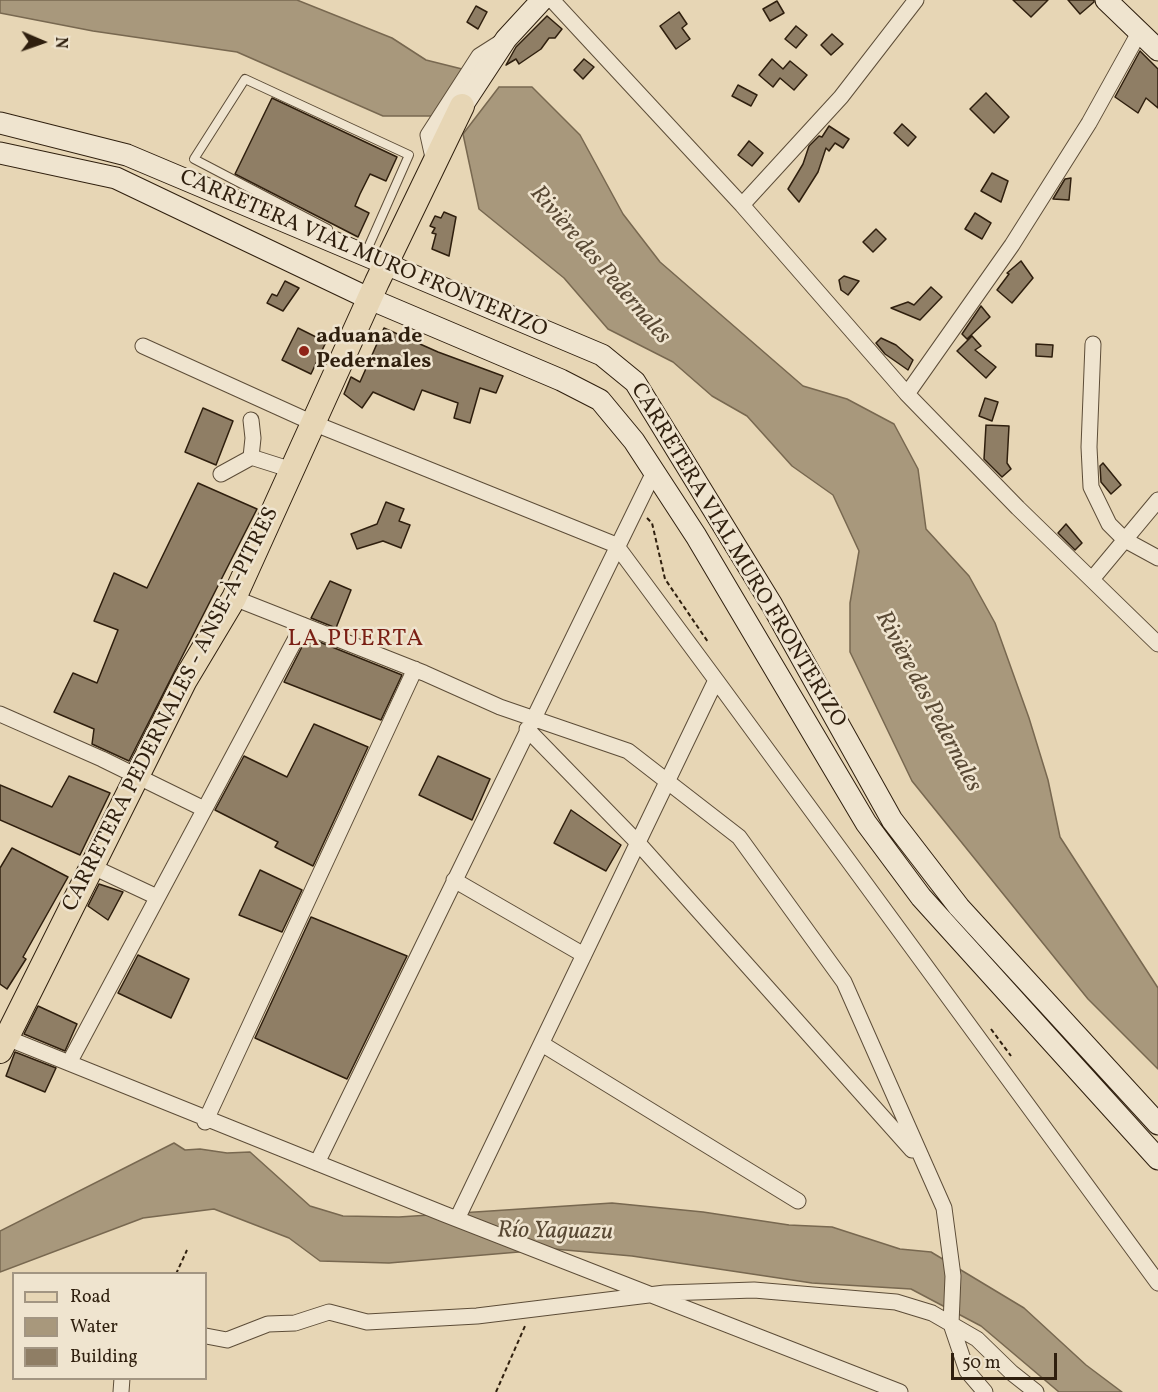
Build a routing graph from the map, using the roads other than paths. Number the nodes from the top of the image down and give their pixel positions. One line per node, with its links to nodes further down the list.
1 (542, 1): 5 (street); 11 (street)
2 (908, 3): 11 (street)
3 (1115, 4): 4 (street)
4 (1140, 31): 6 (street); 16 (street)
5 (506, 39): 7 (street); 10 (street)
6 (1158, 50)
7 (462, 106): 10 (main road, CARRETERA PEDERNALES - ANSE-À-PITRES)
8 (0, 123): 12 (street, CARRETERA VIAL MURO FRONTERIZO)
9 (0, 153): 13 (street, CARRETERA VIAL MURO FRONTERIZO)
10 (434, 162): 12 (main road, CARRETERA PEDERNALES - ANSE-À-PITRES)
11 (742, 205): 16 (street)
12 (377, 257): 12 (lane); 13 (main road, CARRETERA PEDERNALES - ANSE-À-PITRES); 46 (street, CARRETERA VIAL MURO FRONTERIZO)
13 (370, 299): 18 (main road, CARRETERA PEDERNALES - ANSE-À-PITRES); 21 (street, CARRETERA VIAL MURO FRONTERIZO)
14 (1093, 344): 24 (street)
15 (143, 346): 18 (street)
16 (907, 394): 27 (street)
17 (250, 420): 19 (street)
18 (313, 423): 20 (main road, CARRETERA PEDERNALES - ANSE-À-PITRES); 25 (street)
19 (252, 457): 20 (street); 22 (street)
20 (292, 470): 28 (main road, CARRETERA PEDERNALES - ANSE-À-PITRES)
21 (654, 471): 25 (street); 47 (street, CARRETERA VIAL MURO FRONTERIZO)
22 (221, 474)
23 (1158, 500): 24 (street)
24 (1125, 540): 26 (street); 27 (street)
25 (616, 545): 32 (street); 34 (street)
26 (1158, 558)
27 (1092, 578): 30 (street)
28 (234, 598): 29 (street); 38 (main road, CARRETERA PEDERNALES - ANSE-À-PITRES)
29 (303, 625): 31 (street); 36 (street)
30 (1158, 644)
31 (415, 669): 34 (street); 45 (street)
32 (716, 680): 35 (street); 52 (street)
33 (0, 714): 36 (street)
34 (531, 723): 35 (street); 37 (street); 39 (street)
35 (667, 783): 37 (street); 49 (street)
36 (204, 809): 40 (street)
37 (639, 844): 41 (street); 49 (street)
38 (93, 867): 40 (street); 43 (main road, CARRETERA PEDERNALES - ANSE-À-PITRES)
39 (454, 880): 41 (street); 48 (street)
40 (157, 897): 44 (street)
41 (584, 956): 42 (street)
42 (542, 1044): 50 (street); 51 (street)
43 (4, 1045): 44 (street)
44 (69, 1063): 48 (street)
45 (205, 1122)
46 (1158, 1124)
47 (1158, 1159)
48 (317, 1163): 51 (street)
49 (923, 1163): 53 (street)
50 (798, 1201)
51 (457, 1219): 55 (street)
52 (1158, 1283)
53 (951, 1324): 54 (street); 56 (street); 57 (street)
54 (207, 1336)
55 (900, 1392)
56 (985, 1392)
57 (1036, 1392)

